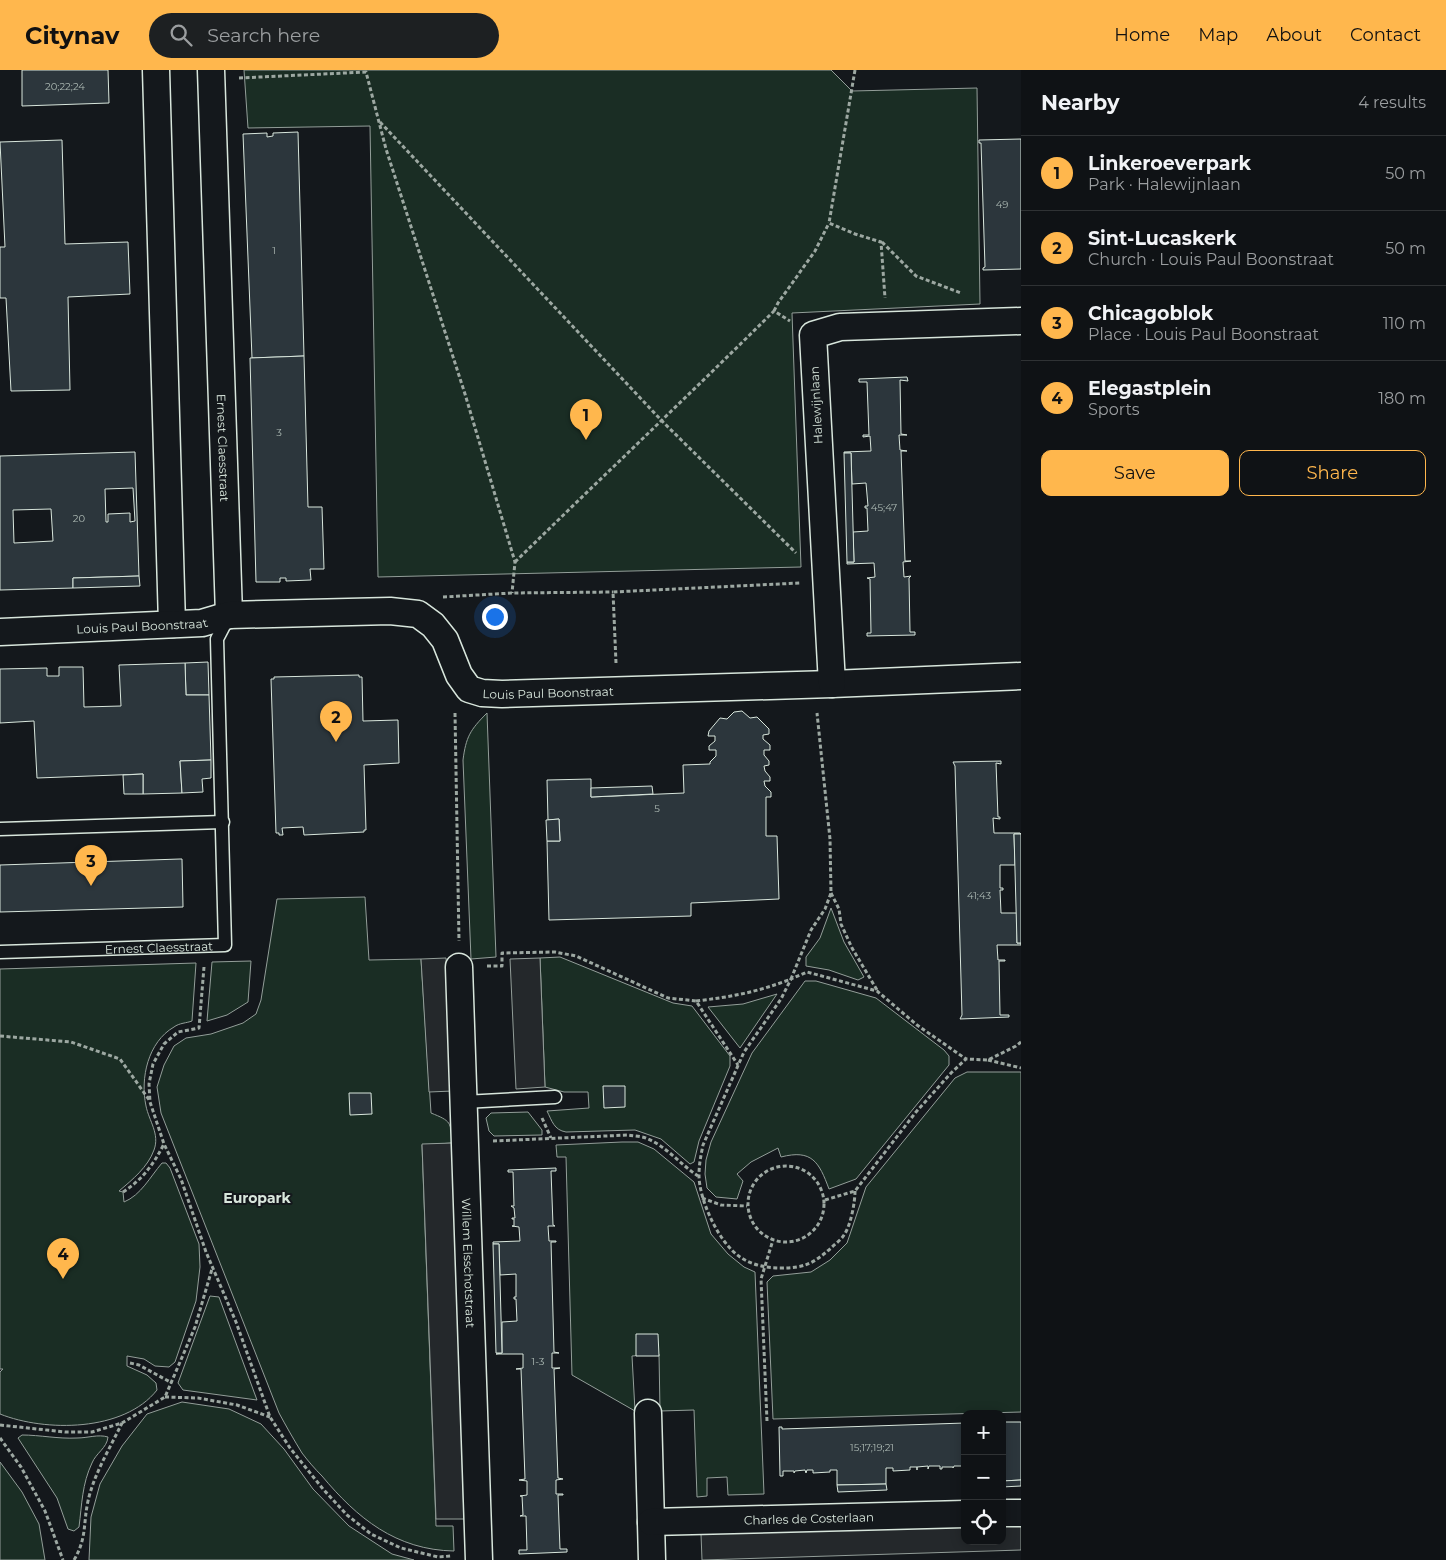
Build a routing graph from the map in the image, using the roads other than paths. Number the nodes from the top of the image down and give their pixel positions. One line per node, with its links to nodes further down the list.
1 (156, 70): 5 (street)
2 (211, 75): 4 (street, Ernest Claesstraat)
3 (1021, 321): 8 (street, Halewijnlaan)
4 (229, 615): 5 (street, Louis Paul Boonstraat); 8 (street, Louis Paul Boonstraat); 9 (lane, Ernest Claesstraat)
5 (172, 624): 6 (street, Louis Paul Boonstraat)
6 (0, 632)
7 (1021, 676): 8 (street, Louis Paul Boonstraat)
8 (824, 684)
9 (222, 822): 10 (lane); 11 (lane, Ernest Claesstraat)
10 (0, 829)
11 (0, 952)
12 (459, 967): 14 (street, Willem Elsschotstraat)
13 (555, 1098): 14 (lane)
14 (464, 1102): 20 (street, Willem Elsschotstraat)
15 (648, 1413): 19 (street)
16 (1006, 1513): 17 (street)
17 (1021, 1513)
18 (961, 1514): 19 (street, Charles de Costerlaan)
19 (651, 1522): 21 (street)
20 (479, 1557)
21 (652, 1560)

